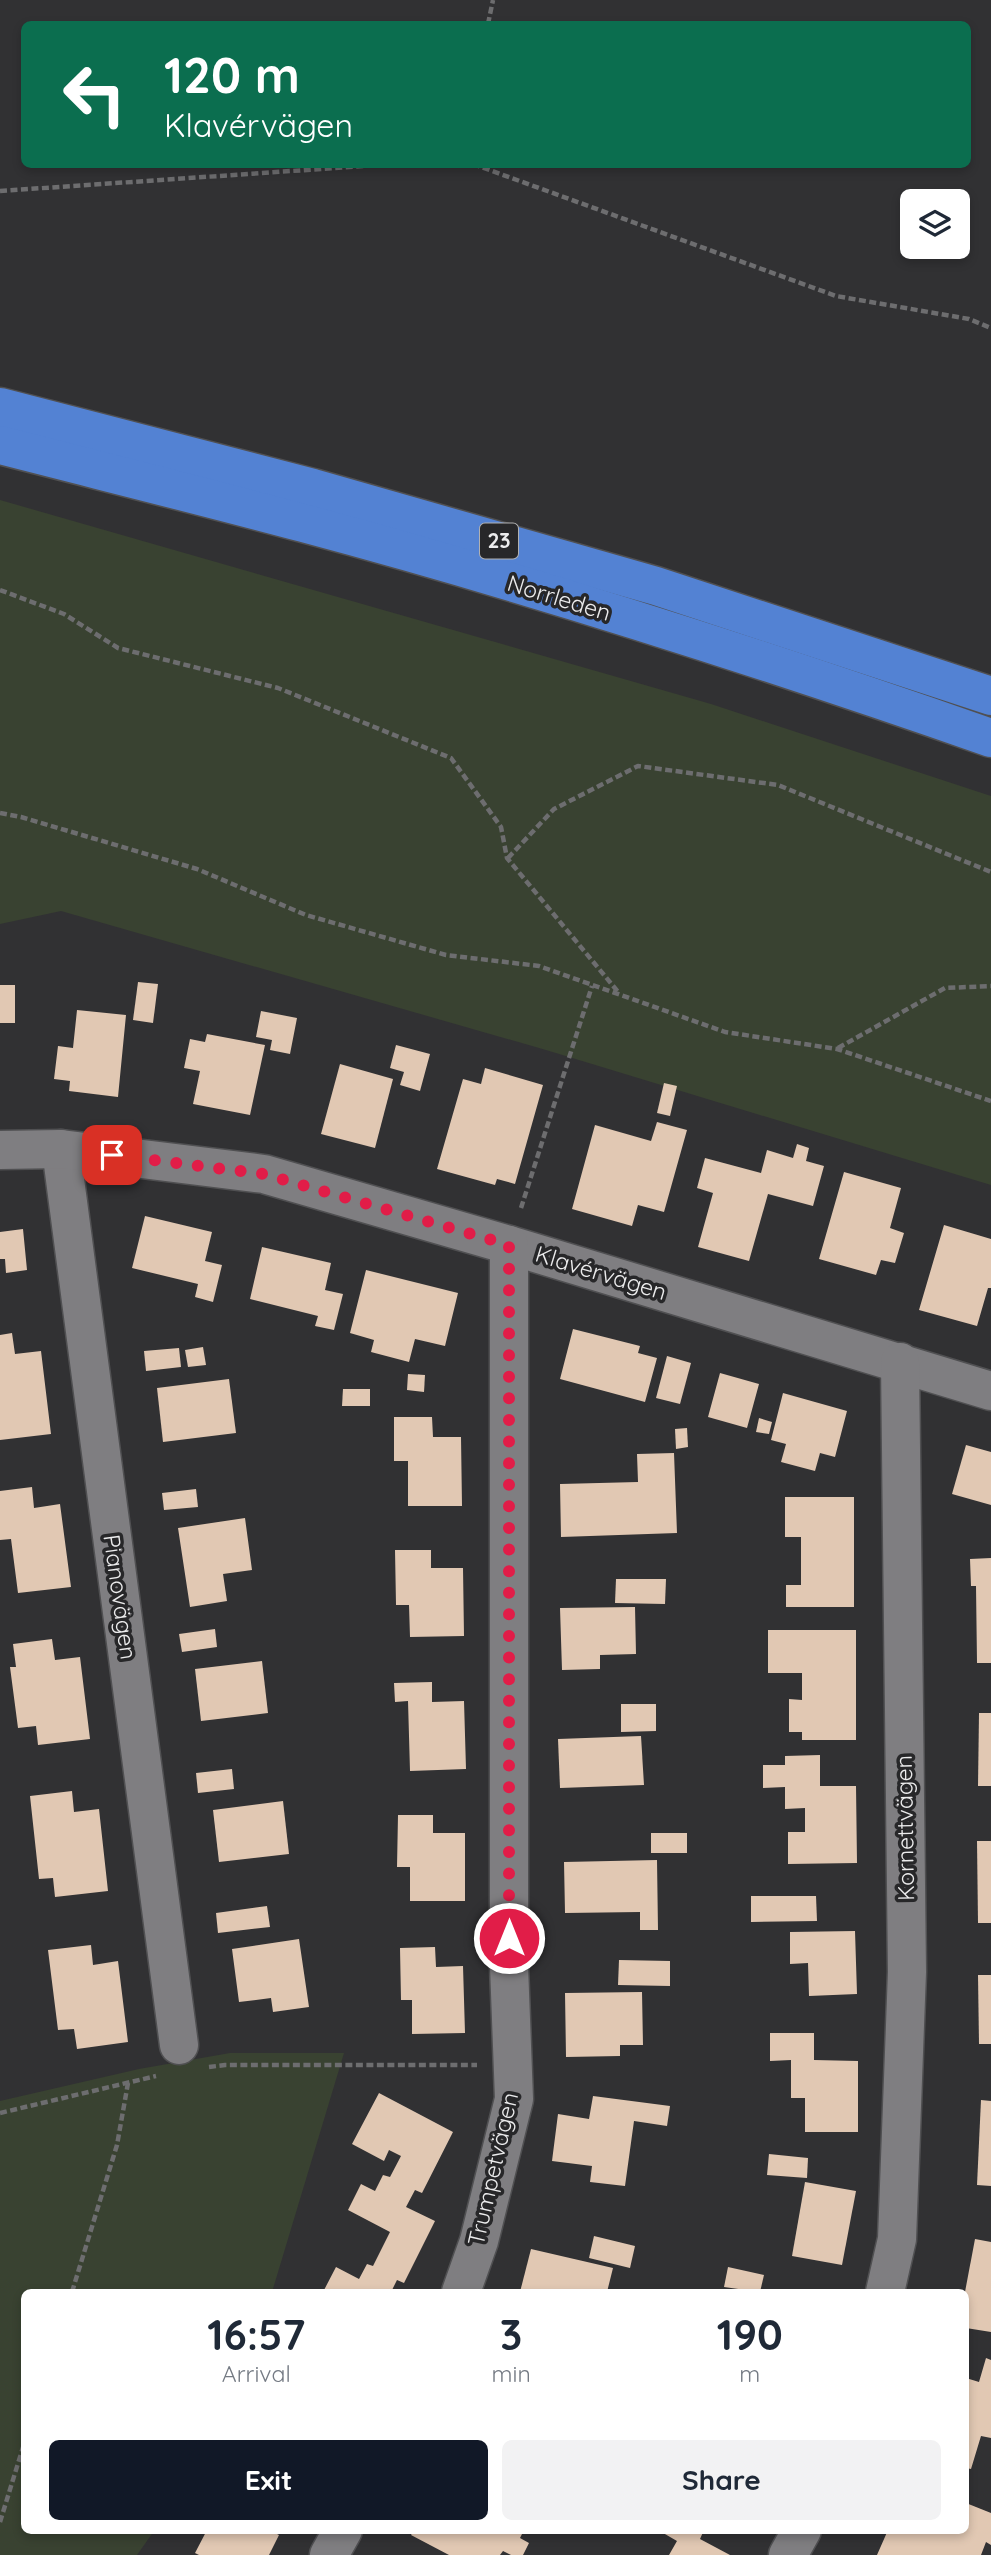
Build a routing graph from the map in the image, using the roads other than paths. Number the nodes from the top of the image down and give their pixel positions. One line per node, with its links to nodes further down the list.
1 (0, 407): 3 (highway, Norrleden / 23)
2 (0, 445): 4 (highway, Norrleden / 23)
3 (991, 696)
4 (991, 738)
5 (61, 1149): 6 (street, Klavérvägen); 7 (street, Klavérvägen); 10 (street, Pianovägen)
6 (0, 1150)
7 (509, 1245): 8 (street, Klavérvägen); 11 (street, Trumpetvägen)
8 (900, 1362): 9 (street, Klavérvägen); 12 (street, Kornettvägen)
9 (991, 1391)
10 (182, 2062)
11 (462, 2289)
12 (887, 2289)
13 (341, 2534): 15 (street)
14 (800, 2534): 16 (street)
15 (329, 2555)
16 (788, 2555)

